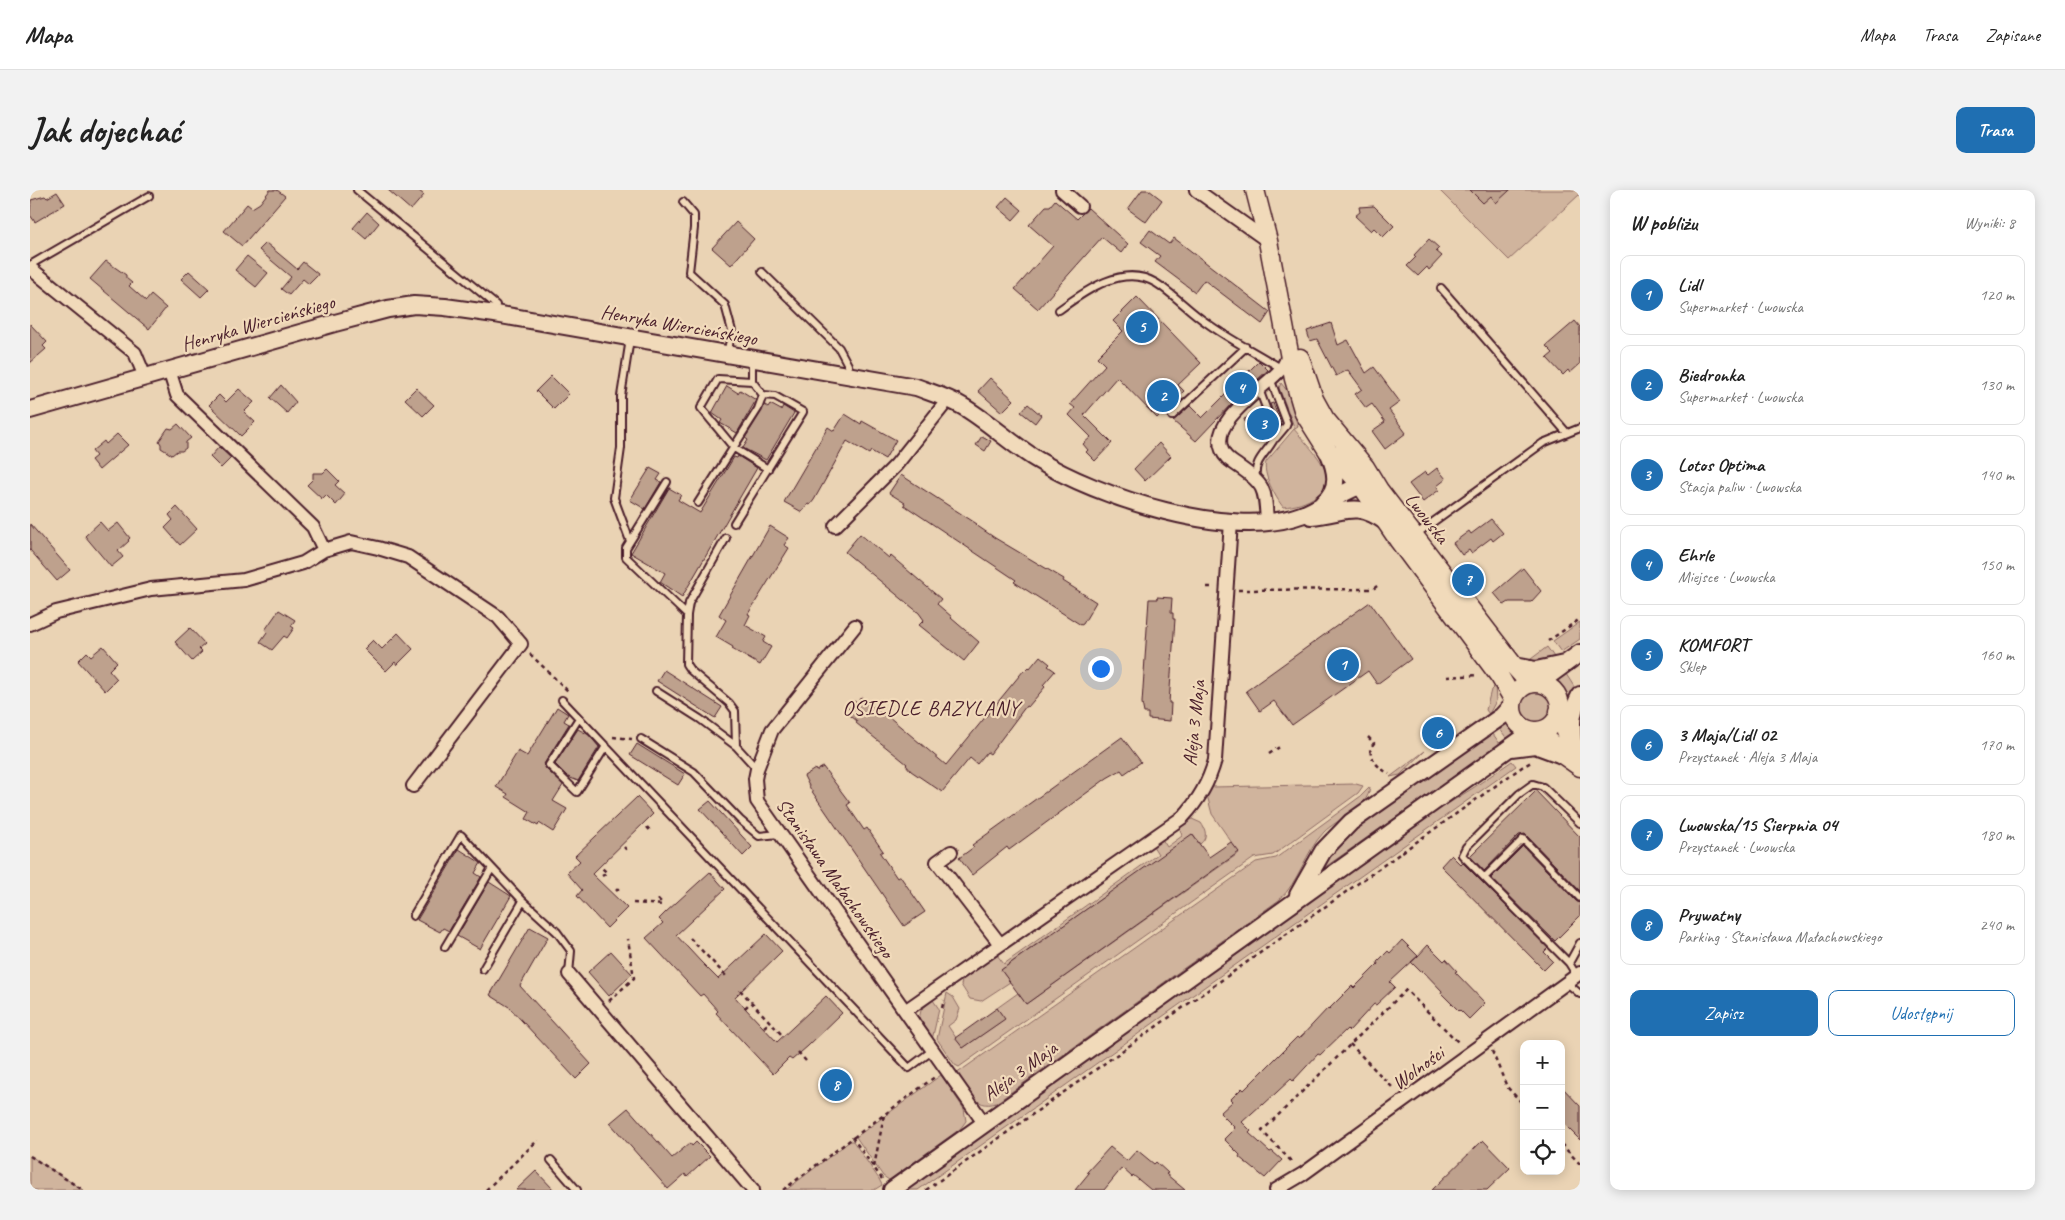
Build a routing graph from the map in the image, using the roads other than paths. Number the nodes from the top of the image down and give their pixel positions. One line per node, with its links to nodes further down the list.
1 (357, 190): 14 (lane)
2 (1062, 190): 7 (street)
3 (1196, 190): 8 (street)
4 (1255, 190): 8 (main road, Lwowska)
5 (149, 196): 9 (lane)
6 (682, 202): 17 (lane)
7 (1080, 206)
8 (1268, 241): 12 (main road, Lwowska)
9 (30, 267): 22 (street)
10 (762, 272): 21 (lane)
11 (1441, 288): 32 (lane)
12 (1280, 300): 20 (main road, Lwowska); 28 (main road, Lwowska)
13 (1059, 310): 16 (lane)
14 (495, 314): 15 (street, Henryka Wiercieńskiego); 19 (street, Henryka Wiercieńskiego)
15 (630, 339): 17 (street, Henryka Wiercieńskiego); 51 (lane)
16 (1246, 347): 20 (lane); 30 (lane)
17 (727, 355): 18 (street, Henryka Wiercieńskiego)
18 (752, 360): 21 (street, Henryka Wiercieńskiego); 24 (lane)
19 (169, 370): 22 (street, Henryka Wiercieńskiego); 52 (street)
20 (1288, 372): 23 (street); 28 (street, Lwowska); 35 (main road, Lwowska)
21 (850, 376): 27 (street, Henryka Wiercieńskiego)
22 (145, 377): 29 (street, Henryka Wiercieńskiego)
23 (1270, 378): 25 (street); 33 (lane)
24 (752, 381): 26 (lane); 34 (lane)
25 (1259, 389): 33 (lane); 37 (street)
26 (763, 395): 34 (lane); 36 (lane)
27 (946, 398): 44 (street, Henryka Wiercieńskiego); 48 (street)
28 (1314, 399): 39 (main road, Lwowska)
29 (30, 410)
30 (1172, 416)
31 (1580, 428): 32 (lane)
32 (1567, 433): 50 (lane)
33 (1274, 441): 37 (lane)
34 (734, 448): 36 (lane); 40 (lane)
35 (1328, 451): 39 (main road, Lwowska); 41 (street, Lwowska)
36 (768, 469): 47 (lane)
37 (1256, 479): 45 (street)
38 (667, 482): 51 (lane)
39 (1370, 488): 41 (street, Henryka Wiercieńskiego); 42 (street, Henryka Wiercieńskiego); 46 (main road, Lwowska); 50 (main road, Lwowska)
40 (698, 503)
41 (1319, 506): 43 (street, Henryka Wiercieńskiego)
42 (1342, 510): 43 (street, Henryka Wiercieńskiego); 46 (street, Henryka Wiercieńskiego)
43 (1301, 516): 45 (street, Henryka Wiercieńskiego)
44 (1231, 522): 45 (street, Henryka Wiercieńskiego); 86 (street, Aleja 3 Maja)
45 (1267, 522)
46 (1386, 522): 50 (main road, Lwowska)
47 (734, 524)
48 (835, 526)
49 (726, 538): 53 (lane)
50 (1408, 540): 58 (main road, Lwowska)
51 (630, 542): 53 (lane)
52 (324, 550): 54 (street); 75 (street)
53 (687, 615): 70 (lane)
54 (30, 624)
55 (855, 626): 74 (street, Stanisława Małachowskiego)
56 (1580, 653): 57 (street)
57 (1564, 664): 58 (street); 59 (street)
58 (1507, 671): 59 (main road, Lwowska); 63 (main road, Lwowska); 66 (street)
59 (1535, 683): 63 (main road); 64 (main road)
60 (656, 691): 70 (lane)
61 (1580, 694): 64 (street); 72 (street)
62 (562, 700): 65 (lane)
63 (1513, 702): 66 (street, Aleja 3 Maja); 67 (main road)
64 (1560, 708): 67 (main road); 72 (main road)
65 (578, 718): 69 (lane); 69 (lane)
66 (1490, 723): 82 (street, Aleja 3 Maja)
67 (1536, 731): 71 (street, Aleja 3 Maja); 72 (main road)
68 (641, 739): 77 (lane)
69 (606, 746): 94 (lane)
70 (736, 746): 74 (lane)
71 (1509, 748): 72 (street); 82 (street, Aleja 3 Maja)
72 (1572, 753): 73 (main road)
73 (1580, 767)
74 (757, 769): 77 (street, Stanisława Małachowskiego)
75 (413, 786)
76 (1580, 824): 80 (lane)
77 (781, 834): 93 (street, Stanisława Małachowskiego)
78 (952, 852): 86 (street)
79 (492, 868): 83 (lane); 84 (lane); 87 (lane)
80 (1485, 877): 81 (lane); 88 (lane)
81 (1580, 898)
82 (1296, 899): 95 (street, Aleja 3 Maja)
83 (523, 901): 89 (lane); 90 (lane)
84 (413, 916)
85 (1580, 943): 88 (lane)
86 (1000, 944): 93 (street, Aleja 3 Maja)
87 (445, 947)
88 (1569, 963): 91 (lane)
89 (482, 969)
90 (569, 974): 99 (street)
91 (1575, 977): 92 (lane); 100 (street, Wolności)
92 (1580, 994)
93 (906, 1011): 94 (street, Stanisława Małachowskiego)
94 (933, 1050): 95 (street, Stanisława Małachowskiego)
95 (984, 1123): 97 (street, Aleja 3 Maja)
96 (551, 1160): 98 (lane)
97 (888, 1186)
98 (577, 1190)
99 (753, 1190)
100 (1276, 1190)

